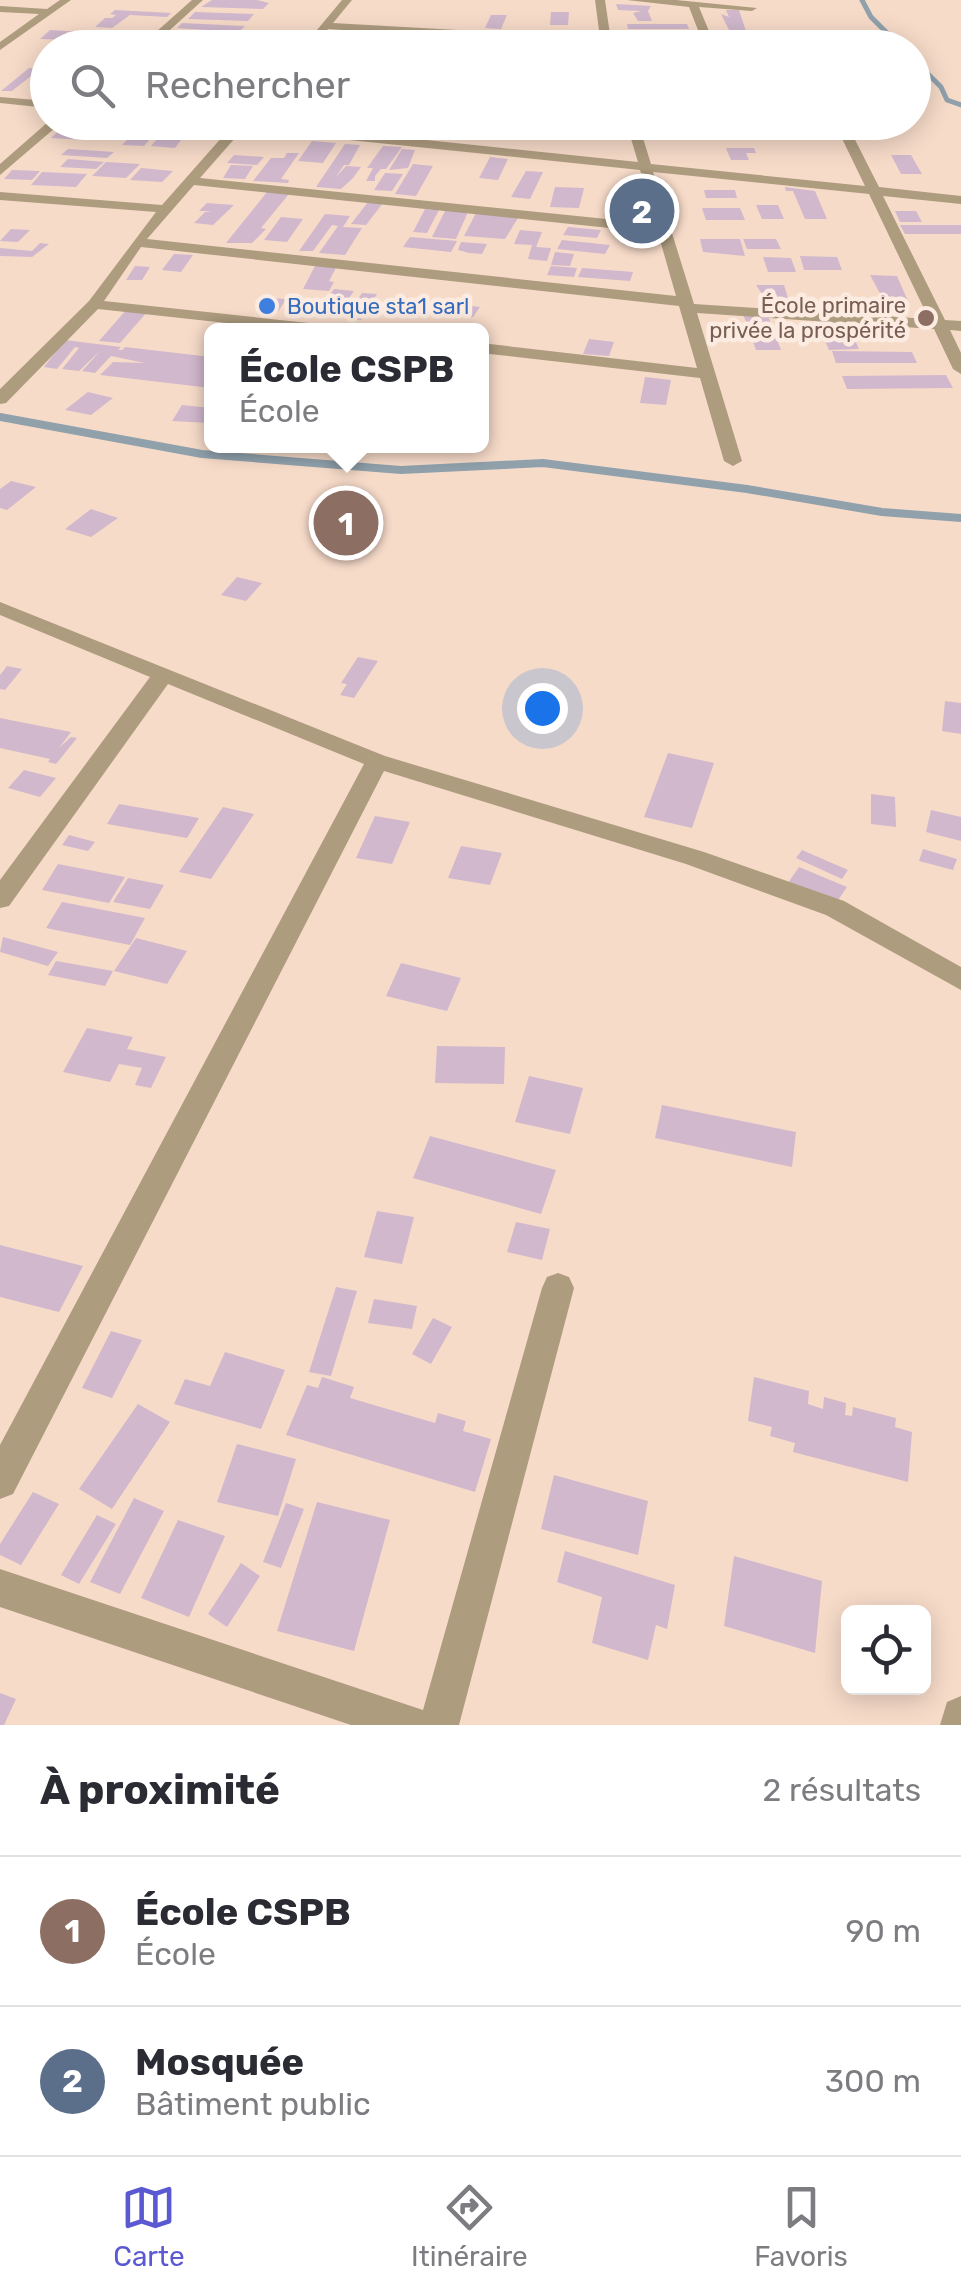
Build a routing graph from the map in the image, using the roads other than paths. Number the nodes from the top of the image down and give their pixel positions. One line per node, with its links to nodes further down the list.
1 (66, 0): 9 (street)
2 (198, 0): 11 (street)
3 (347, 0): 10 (street)
4 (600, 0): 14 (street)
5 (632, 0): 6 (street)
6 (693, 5): 8 (street); 15 (street)
7 (0, 8): 9 (street)
8 (752, 8)
9 (50, 12): 16 (street)
10 (325, 26): 12 (street); 13 (street)
11 (164, 30)
12 (322, 30)
13 (387, 30)
14 (604, 30)
15 (703, 30)
16 (0, 46)
17 (0, 100): 18 (street)
18 (30, 103)
19 (35, 140): 25 (street)
20 (227, 140): 26 (street)
21 (391, 140): 24 (street)
22 (637, 140): 24 (street)
23 (848, 140): 27 (street)
24 (645, 167): 27 (street); 31 (street)
25 (0, 171)
26 (191, 181): 30 (street); 31 (street)
27 (872, 191): 29 (street); 36 (street)
28 (0, 196): 30 (street)
29 (961, 200)
30 (166, 209): 32 (street)
31 (661, 229): 34 (street)
32 (137, 242): 33 (street); 34 (street)
33 (94, 304): 35 (street); 41 (street)
34 (687, 305): 36 (street); 40 (street)
35 (264, 323)
36 (939, 324): 37 (street); 39 (street)
37 (961, 326)
38 (489, 349): 40 (street)
39 (961, 368)
40 (706, 374): 42 (street)
41 (0, 399)
42 (734, 462)
43 (0, 608): 44 (street)
44 (163, 675): 45 (street); 46 (street)
45 (376, 762): 47 (street); 49 (street)
46 (0, 899)
47 (961, 980)
48 (558, 1288): 53 (street)
49 (0, 1481)
50 (0, 1588): 52 (street)
51 (961, 1716): 54 (street)
52 (411, 1725)
53 (438, 1725)
54 (960, 1725)

